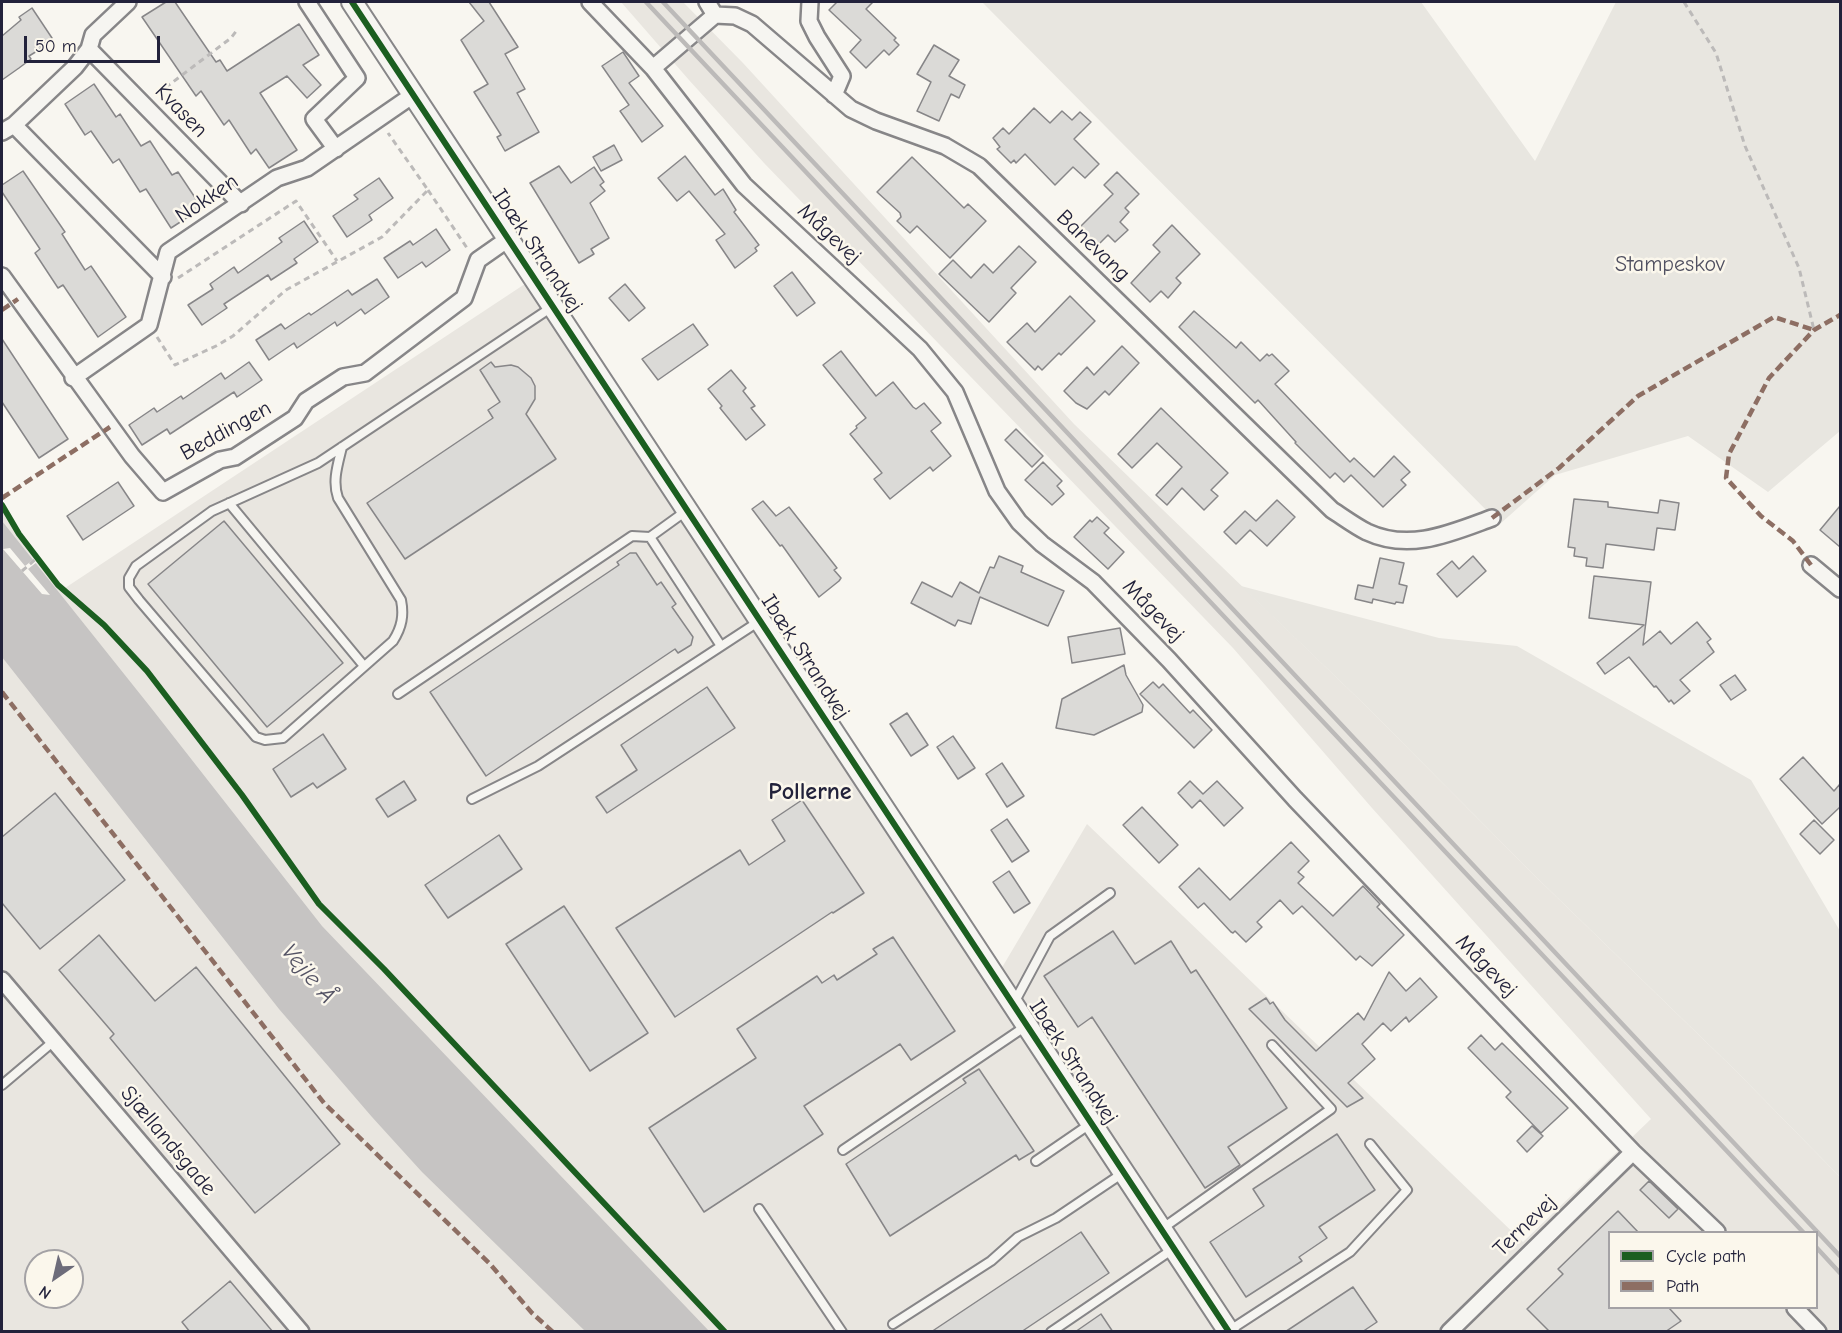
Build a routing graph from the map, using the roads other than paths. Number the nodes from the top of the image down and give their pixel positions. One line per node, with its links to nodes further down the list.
1 (128, 2): 8 (street)
2 (307, 2): 13 (street)
3 (352, 2): 10 (street, Ibæk Strandvej)
4 (591, 2): 9 (street, Mågevej)
5 (707, 2): 7 (street)
6 (810, 2): 11 (street)
7 (715, 15): 9 (street); 11 (street, Banevang)
8 (89, 49): 12 (street); 14 (street, Kvasen)
9 (653, 68): 42 (street, Mågevej)
10 (413, 95): 13 (street, Nokken); 15 (street, Ibæk Strandvej)
11 (834, 95): 23 (street, Banevang)
12 (8, 128): 17 (street)
13 (336, 148): 14 (street, Nokken)
14 (241, 204): 17 (street, Nokken)
15 (507, 239): 18 (street, Ibæk Strandvej); 19 (street, Beddingen)
16 (2, 276): 19 (street, Beddingen)
17 (163, 276): 19 (street, Nokken)
18 (553, 306): 20 (lane); 22 (street, Ibæk Strandvej)
19 (73, 378)
20 (342, 447): 21 (lane); 29 (lane)
21 (229, 503): 29 (lane); 29 (lane)
22 (687, 510): 24 (lane); 27 (street, Ibæk Strandvej)
23 (1492, 518)
24 (650, 537): 28 (lane); 30 (lane)
25 (1811, 565): 26 (street)
26 (1840, 589)
27 (760, 620): 28 (lane, Ibæk Strandvej); 34 (street, Ibæk Strandvej)
28 (721, 646): 31 (lane, Ibæk Strandvej)
29 (364, 666)
30 (398, 694)
31 (472, 799)
32 (1110, 893): 34 (lane)
33 (2, 980): 36 (street, Sjællandsgade)
34 (1014, 1005): 35 (street, Ibæk Strandvej)
35 (1028, 1026): 39 (street, Ibæk Strandvej); 41 (lane)
36 (54, 1041): 38 (lane); 52 (street, Sjællandsgade)
37 (1272, 1045): 46 (lane)
38 (2, 1085)
39 (1091, 1123): 43 (lane); 44 (street, Ibæk Strandvej)
40 (1370, 1144): 51 (lane)
41 (843, 1150)
42 (1633, 1152): 47 (street, Mågevej); 55 (street, Ternevej)
43 (1036, 1161)
44 (1124, 1172): 46 (street, Ibæk Strandvej); 50 (lane)
45 (759, 1209): 53 (lane)
46 (1161, 1229): 48 (street, Ibæk Strandvej)
47 (1715, 1231)
48 (1174, 1248): 51 (street, Ibæk Strandvej); 54 (lane)
49 (1796, 1309): 56 (street)
50 (893, 1324)
51 (1229, 1331)
52 (301, 1332)
53 (842, 1332)
54 (1051, 1332)
55 (1449, 1332)
56 (1818, 1332)

